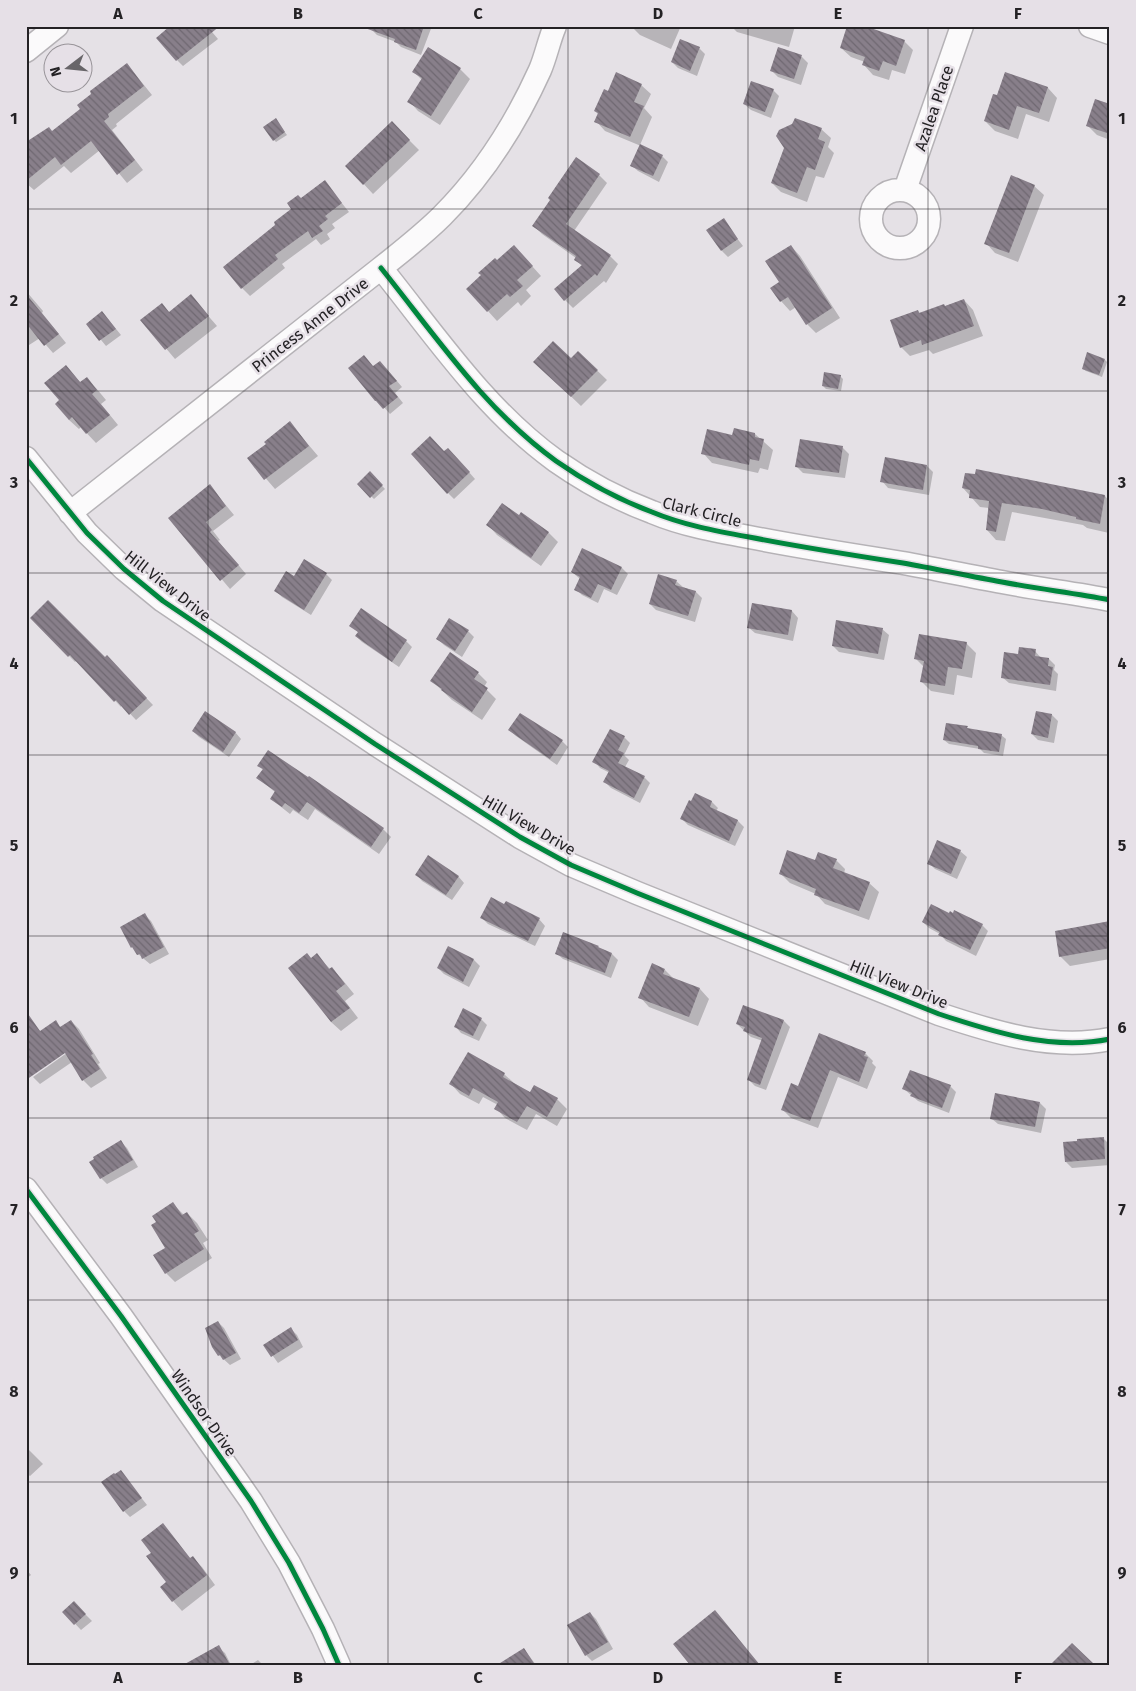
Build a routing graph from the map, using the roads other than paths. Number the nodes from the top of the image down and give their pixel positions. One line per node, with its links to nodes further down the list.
1 (57, 26): 6 (street)
2 (555, 26): 8 (street, Princess Anne Drive)
3 (962, 26): 7 (street, Azalea Place)
4 (1090, 26): 5 (street)
5 (1110, 33)
6 (26, 51)
7 (905, 190)
8 (381, 268): 10 (street, Princess Anne Drive); 11 (street, Clark Circle)
9 (26, 458): 10 (street, Hill View Drive)
10 (70, 513): 12 (street, Hill View Drive)
11 (1110, 600)
12 (1110, 1039)
13 (26, 1189): 14 (street, Windsor Drive)
14 (339, 1665)

